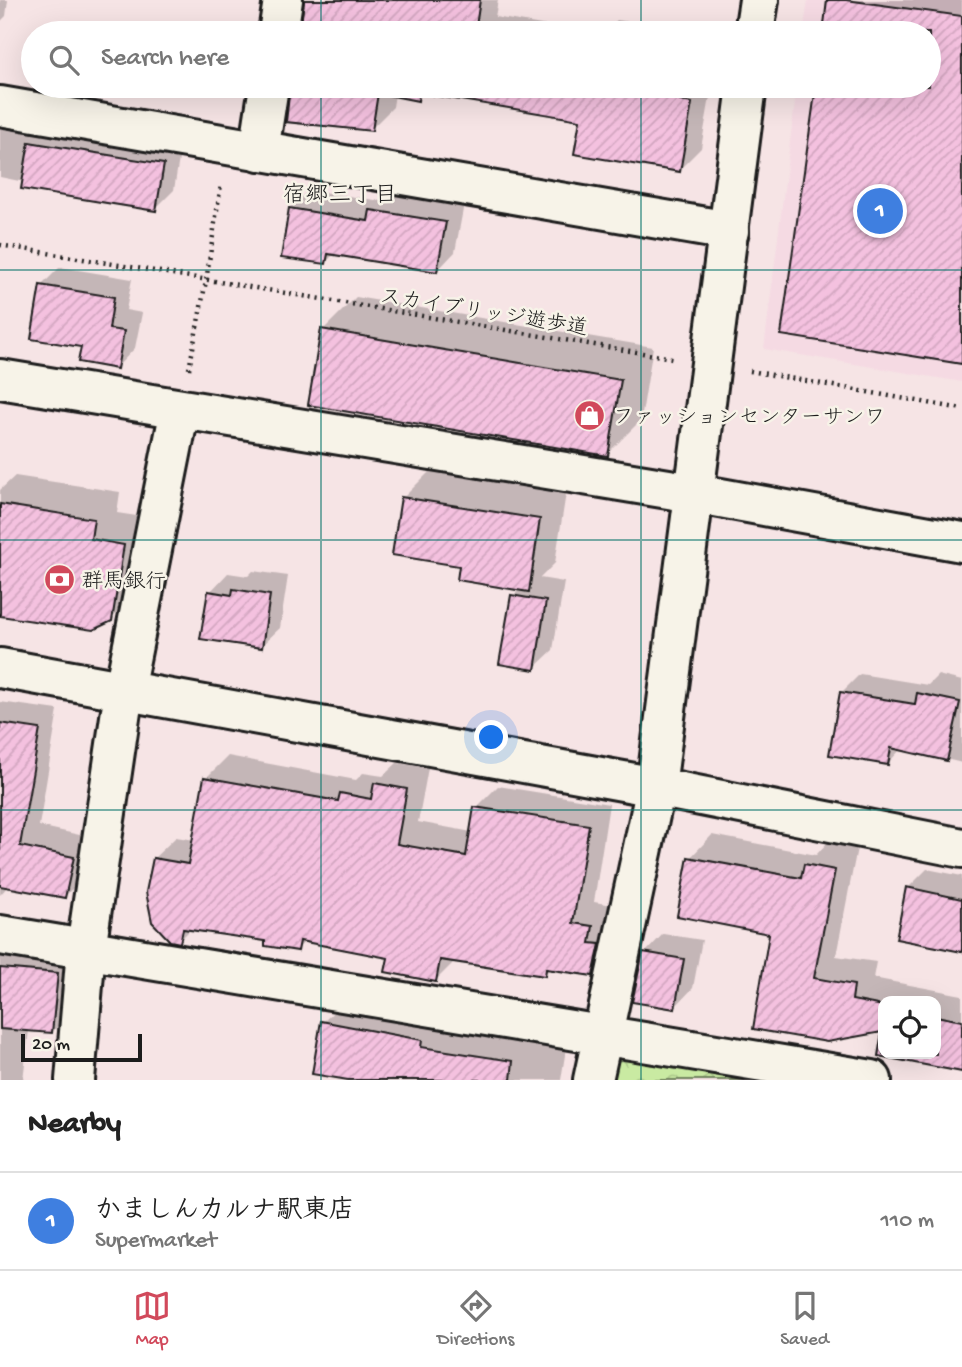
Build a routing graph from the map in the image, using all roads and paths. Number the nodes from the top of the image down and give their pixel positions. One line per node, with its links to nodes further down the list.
1 (283, 0): 3 (street)
2 (759, 0): 4 (street)
3 (280, 21)
4 (756, 21)
5 (264, 98): 8 (street)
6 (746, 98): 9 (street)
7 (0, 106): 8 (street)
8 (243, 148): 9 (street); 11 (path)
9 (729, 231): 12 (street)
10 (0, 245): 11 (path, スカイブリッジ遊歩道)
11 (206, 281): 12 (path, スカイブリッジ遊歩道); 14 (path)
12 (711, 364): 15 (path, スカイブリッジ遊歩道); 16 (street)
13 (0, 379): 14 (street)
14 (180, 409): 16 (street); 19 (street)
15 (962, 409)
16 (693, 493): 17 (street); 20 (street)
17 (962, 542)
18 (0, 668): 19 (street)
19 (124, 690): 20 (street); 23 (street)
20 (656, 787): 21 (street); 24 (street)
21 (962, 848)
22 (0, 935): 23 (street)
23 (86, 948): 24 (street); 25 (street)
24 (601, 1036): 26 (street); 27 (street)
25 (75, 1080)
26 (593, 1080)
27 (873, 1080)

